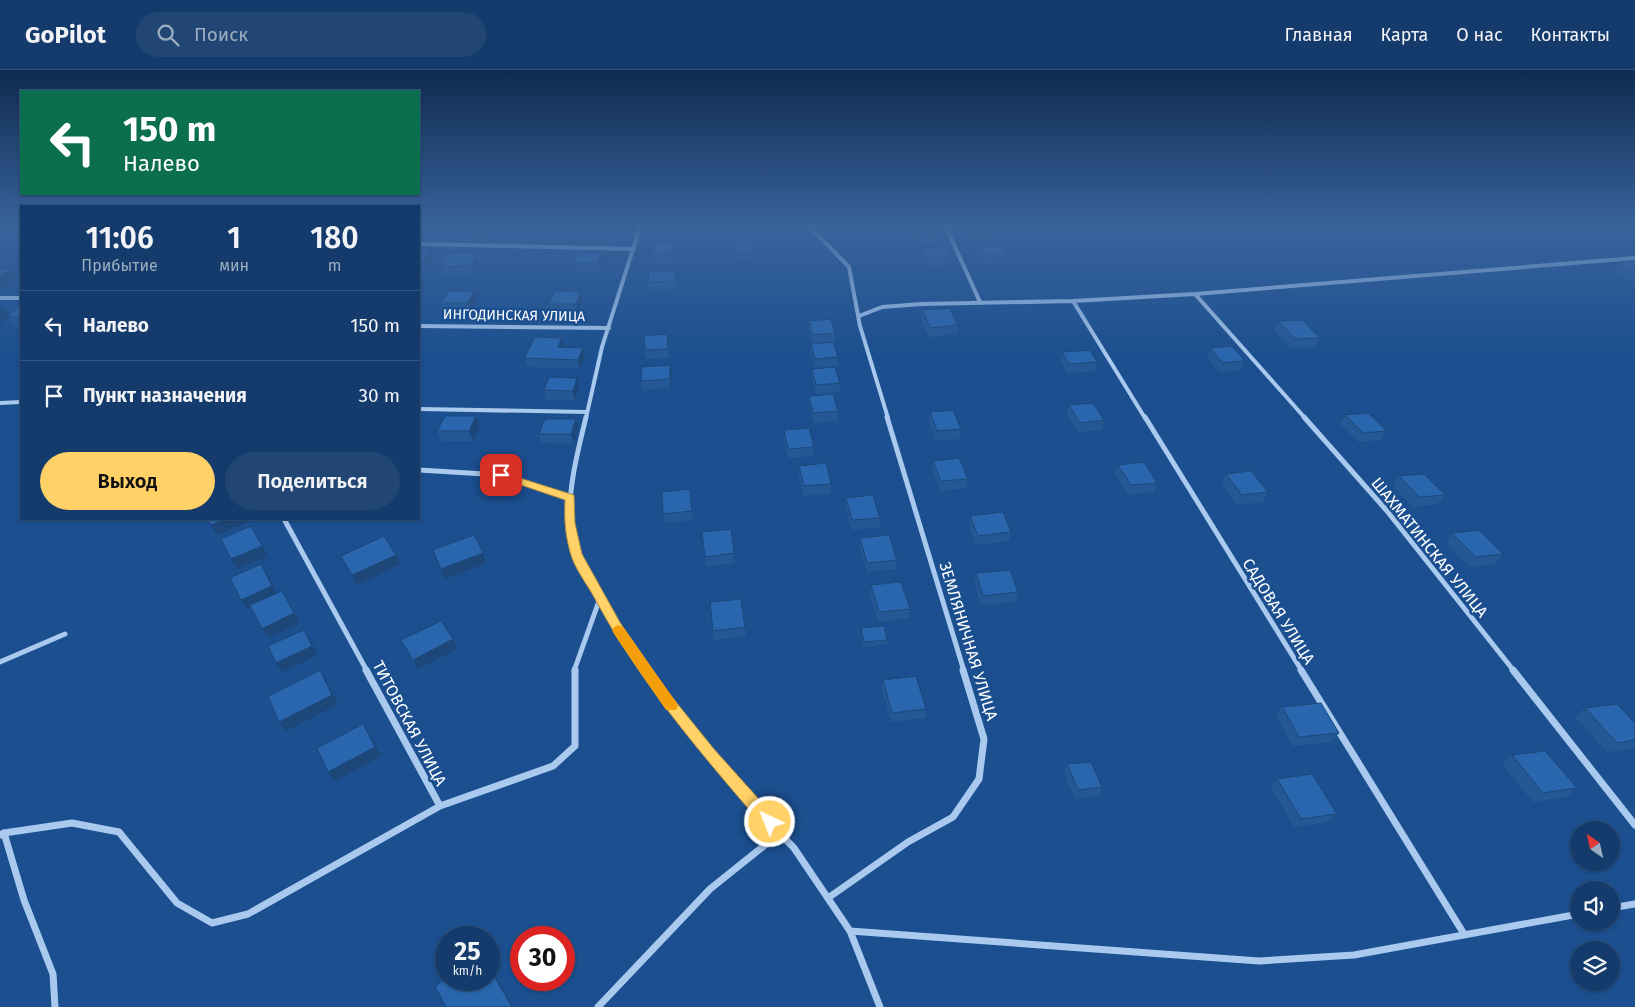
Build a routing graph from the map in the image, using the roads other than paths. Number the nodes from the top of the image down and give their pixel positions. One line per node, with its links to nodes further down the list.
1 (627, 271): 12 (street)
2 (850, 271): 10 (street, ЗЕМЛЯНИЧНАЯ УЛИЦА)
3 (966, 271): 9 (street)
4 (1479, 271): 5 (street)
5 (1195, 294): 8 (street); 24 (street, ШАХМАТИНСКАЯ УЛИЦА)
6 (0, 298): 7 (street)
7 (20, 298)
8 (1073, 301): 9 (street); 32 (street, САДОВАЯ УЛИЦА)
9 (980, 302): 10 (street)
10 (859, 316): 27 (street, ЗЕМЛЯНИЧНАЯ УЛИЦА)
11 (420, 326): 12 (street, ИНГОДИНСКАЯ УЛИЦА)
12 (609, 328): 16 (street)
13 (20, 402): 14 (street)
14 (0, 403)
15 (420, 408): 16 (street)
16 (587, 412): 18 (street)
17 (420, 470): 18 (street)
18 (570, 498): 20 (street)
19 (285, 520): 23 (street, ТИТОВСКАЯ УЛИЦА)
20 (600, 598): 23 (street, ТИТОВСКАЯ УЛИЦА); 25 (street)
21 (65, 634): 22 (street)
22 (0, 662)
23 (440, 806): 26 (street)
24 (1635, 825)
25 (780, 833): 27 (street); 34 (street)
26 (2, 834): 33 (street)
27 (828, 898): 31 (street)
28 (1635, 904): 29 (street)
29 (1620, 906)
30 (1570, 916): 32 (street)
31 (850, 930): 32 (street); 35 (street)
32 (1464, 934)
33 (55, 1007)
34 (598, 1007)
35 (880, 1007)

